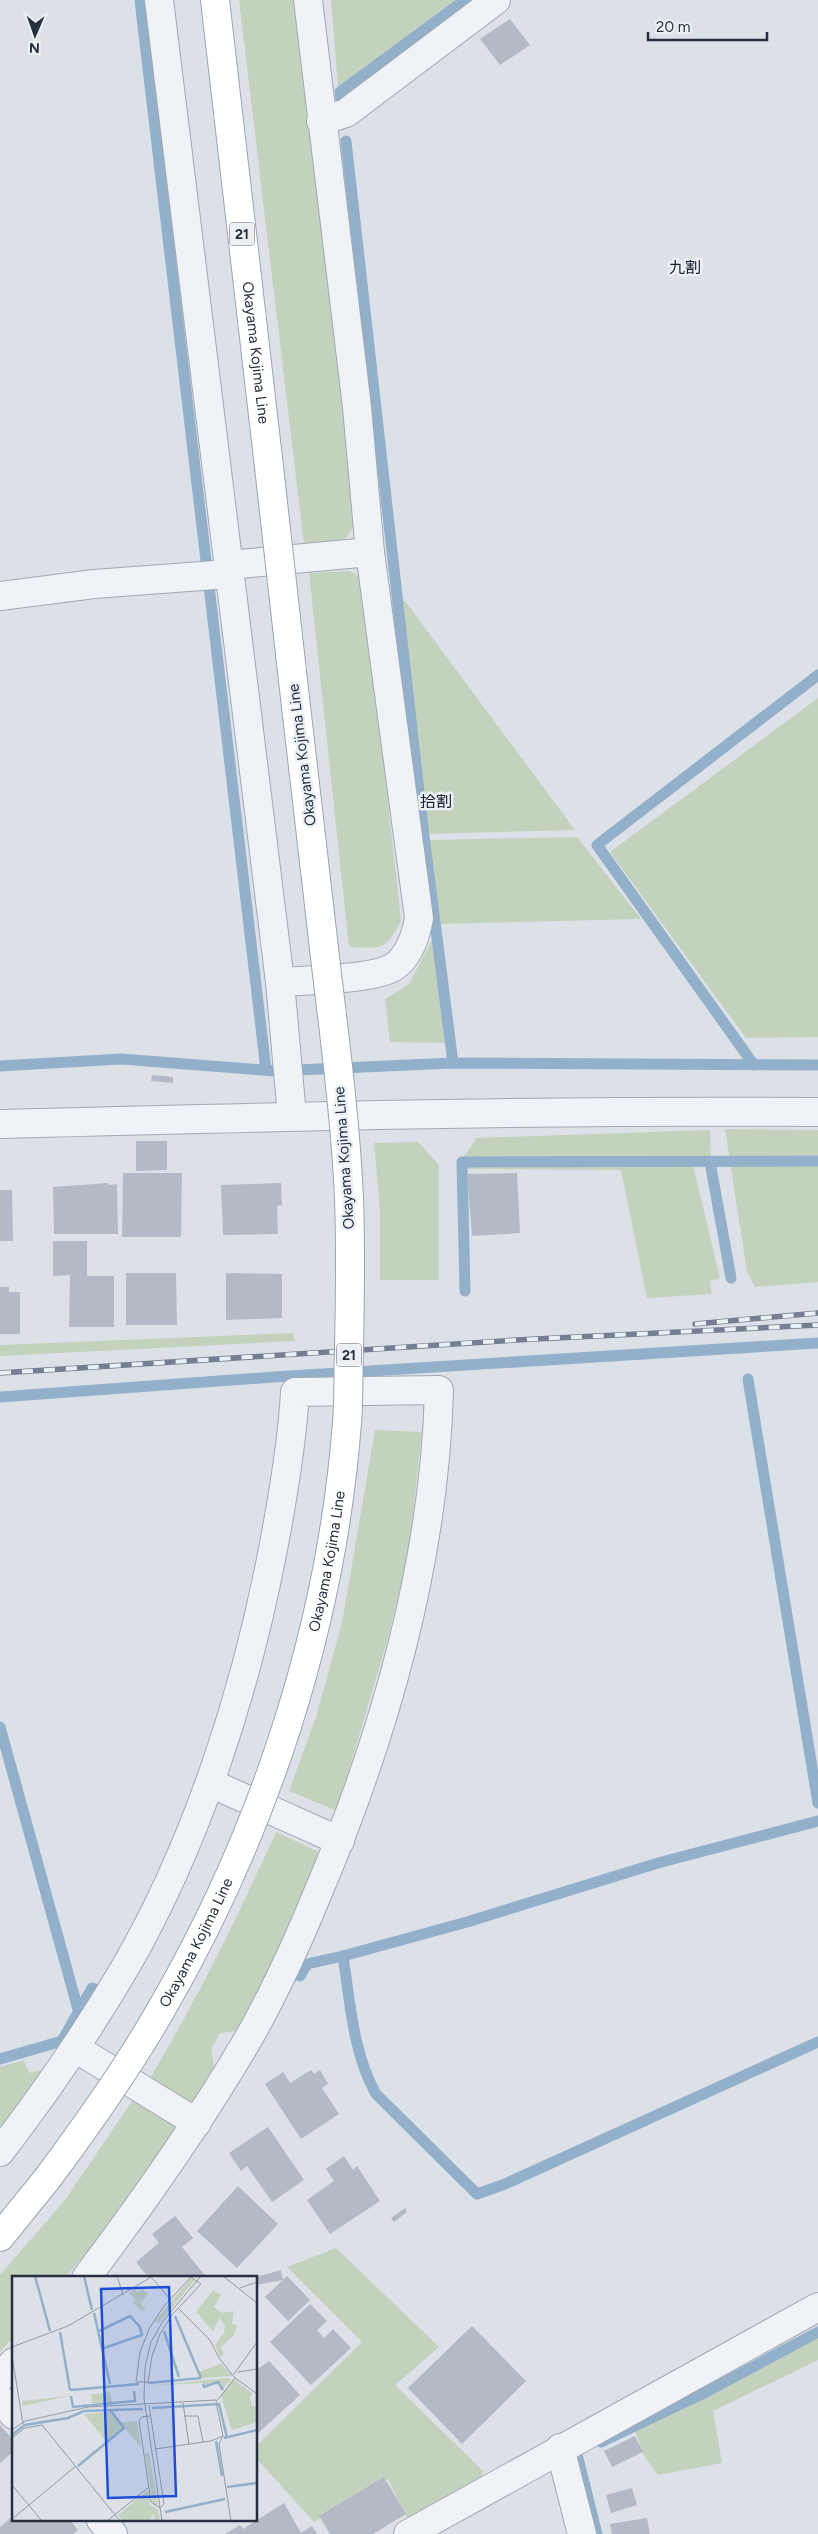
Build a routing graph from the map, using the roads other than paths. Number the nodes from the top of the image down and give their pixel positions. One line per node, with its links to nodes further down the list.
1 (159, 0): 7 (street)
2 (216, 0): 18 (main road, Okayama Kojima Line / 21, bridge)
3 (308, 0): 5 (street)
4 (496, 0): 5 (street)
5 (321, 121): 6 (street)
6 (370, 552): 7 (street); 9 (street)
7 (219, 572): 8 (street); 9 (street)
8 (0, 596)
9 (280, 982): 11 (street)
10 (818, 1112): 11 (street)
11 (292, 1116): 12 (street)
12 (0, 1124)
13 (210, 1783): 14 (street); 14 (street); 15 (street)
14 (340, 1841): 16 (street)
15 (75, 2048): 16 (street); 17 (street)
16 (197, 2123): 19 (street)
17 (0, 2152)
18 (0, 2237)
19 (88, 2276)
20 (818, 2308): 25 (street)
21 (12, 2364): 22 (street)
22 (0, 2378)
23 (0, 2399): 24 (street)
24 (12, 2414)
25 (562, 2457): 28 (street); 29 (street)
26 (103, 2522): 27 (street)
27 (113, 2534)
28 (408, 2534)
29 (582, 2534)

